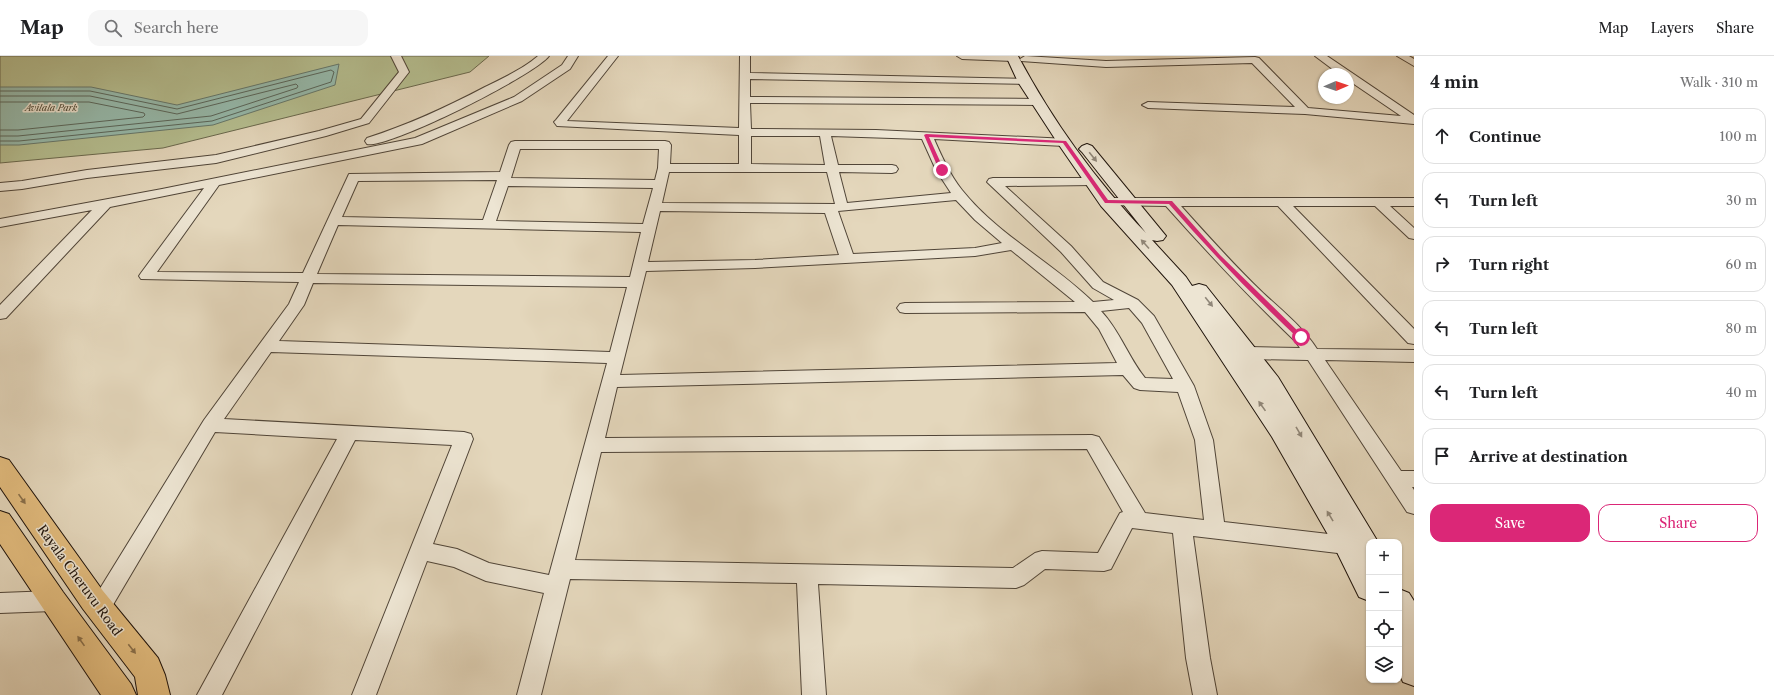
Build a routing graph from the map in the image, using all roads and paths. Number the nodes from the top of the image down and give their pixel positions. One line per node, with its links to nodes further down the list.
1 (396, 56): 34 (street)
2 (544, 56): 25 (street)
3 (573, 56): 25 (street)
4 (613, 56): 21 (street)
5 (745, 56): 13 (street)
6 (962, 56): 9 (street)
7 (1320, 56): 12 (street)
8 (1402, 56): 11 (street)
9 (1018, 57): 10 (street); 15 (street); 37 (street, one-way to 37)
10 (1210, 59): 19 (street)
11 (1414, 63)
12 (1337, 68)
13 (745, 76): 15 (street); 16 (street)
14 (1354, 80): 20 (street)
15 (1025, 82): 17 (street)
16 (745, 100): 17 (street); 21 (street)
17 (1038, 102): 24 (street)
18 (1148, 105): 19 (street)
19 (1305, 111): 20 (street)
20 (1413, 119)
21 (745, 132): 22 (street); 27 (street)
22 (825, 132): 23 (street); 28 (street)
23 (926, 135): 24 (street); 35 (street)
24 (1064, 142): 31 (street)
25 (286, 168): 32 (street)
26 (664, 168): 27 (street); 30 (street); 33 (street)
27 (745, 168): 28 (street)
28 (832, 168): 29 (street); 44 (street)
29 (892, 169)
30 (504, 179): 33 (street); 45 (street); 47 (street)
31 (1093, 181): 36 (street); 54 (street)
32 (215, 182): 42 (street); 53 (street)
33 (660, 184): 43 (street)
34 (0, 187)
35 (960, 196): 44 (street); 50 (street)
36 (1107, 202): 37 (street); 78 (street, one-way to 36)
37 (1129, 202): 38 (street); 60 (street, one-way to 60)
38 (1170, 202): 39 (street); 61 (street)
39 (1282, 202): 40 (street); 58 (street)
40 (1378, 202): 41 (street); 49 (street)
41 (1414, 202)
42 (105, 204): 46 (street); 57 (street)
43 (655, 207): 44 (street); 48 (street)
44 (836, 207): 51 (street)
45 (334, 221): 47 (street); 53 (street)
46 (0, 223)
47 (488, 225): 48 (street)
48 (650, 228): 52 (street)
49 (1414, 235)
50 (1014, 245): 51 (street); 55 (street)
51 (848, 259): 52 (street)
52 (638, 274): 53 (street); 63 (street)
53 (308, 278): 59 (street)
54 (1133, 303): 55 (street); 66 (street)
55 (1087, 307): 56 (street); 64 (street)
56 (905, 308)
57 (0, 314)
58 (1414, 340)
59 (266, 346): 63 (street); 67 (street)
60 (1249, 353): 61 (street); 79 (street, one-way to 79)
61 (1313, 355): 62 (street); 71 (street)
62 (1414, 356)
63 (617, 358): 65 (street)
64 (1128, 370): 65 (street); 66 (street)
65 (611, 381): 69 (street)
66 (1185, 386): 77 (street)
67 (210, 425): 68 (street); 87 (street)
68 (350, 432): 80 (street); 93 (street)
69 (594, 445): 74 (street); 82 (street)
70 (0, 467): 87 (main road, Rayala Cheruvu Road, one-way to 87)
71 (1395, 478): 72 (street); 73 (street)
72 (1414, 479)
73 (1414, 506)
74 (1139, 520): 76 (street); 81 (street)
75 (0, 522): 84 (main road)
76 (1182, 526): 77 (street); 97 (street)
77 (1215, 530): 78 (street)
78 (1346, 545): 83 (street)
79 (1366, 546)
80 (420, 551): 82 (street); 94 (street)
81 (807, 574): 82 (street); 96 (street)
82 (560, 578): 95 (street)
83 (1366, 582)
84 (53, 601): 85 (street); 91 (main road, one-way to 84)
85 (0, 603)
86 (1402, 607): 88 (street)
87 (99, 608): 92 (main road, Rayala Cheruvu Road, one-way to 92)
88 (1414, 628)
89 (1401, 647): 90 (street)
90 (1414, 671)
91 (120, 695)
92 (154, 695)
93 (209, 695)
94 (364, 695)
95 (529, 695)
96 (814, 695)
97 (1205, 695)

